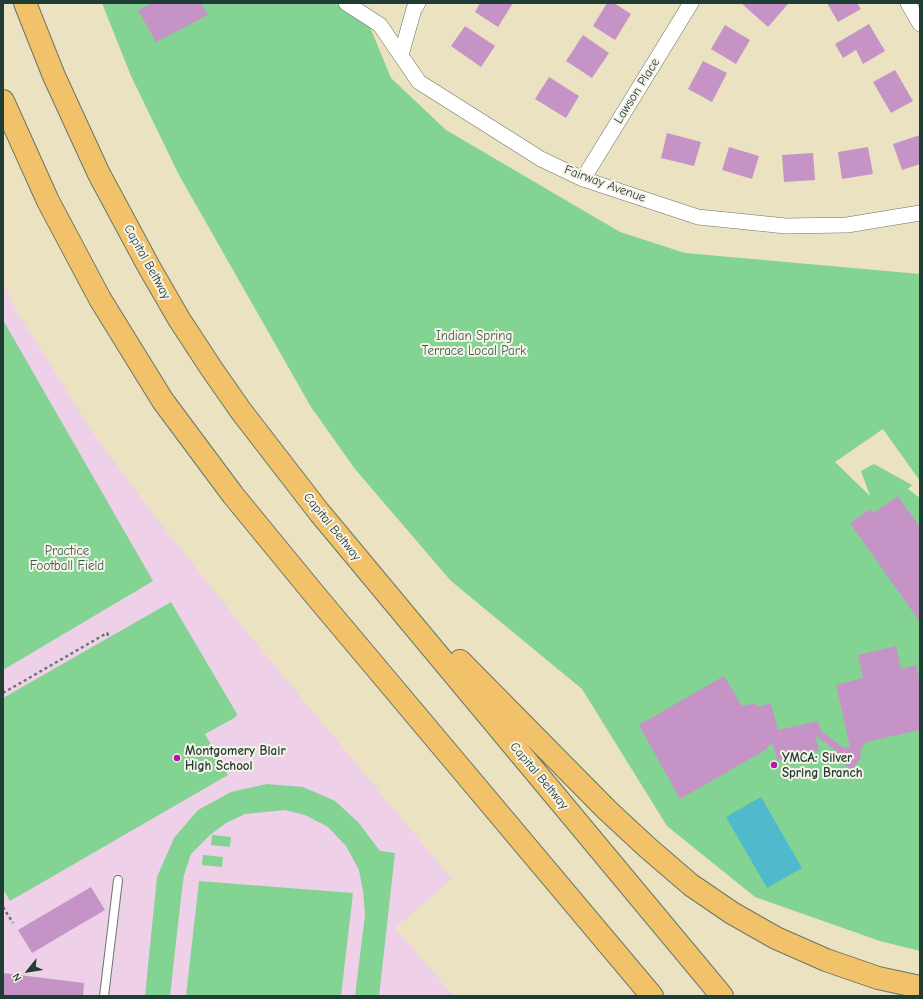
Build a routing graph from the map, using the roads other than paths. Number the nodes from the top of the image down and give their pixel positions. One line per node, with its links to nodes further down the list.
1 (25, 3): 11 (highway, Capital Beltway)
2 (346, 3): 7 (street, Fairway Avenue)
3 (418, 3): 7 (street)
4 (692, 3): 9 (street, Lawson Place)
5 (908, 3): 6 (street)
6 (920, 24)
7 (401, 55): 9 (street, Fairway Avenue)
8 (3, 101): 15 (highway)
9 (584, 179): 10 (street, Fairway Avenue)
10 (920, 213)
11 (358, 559): 13 (highway); 16 (highway, Capital Beltway)
12 (118, 880): 14 (lane)
13 (920, 988)
14 (104, 996)
15 (652, 996)
16 (722, 996)

